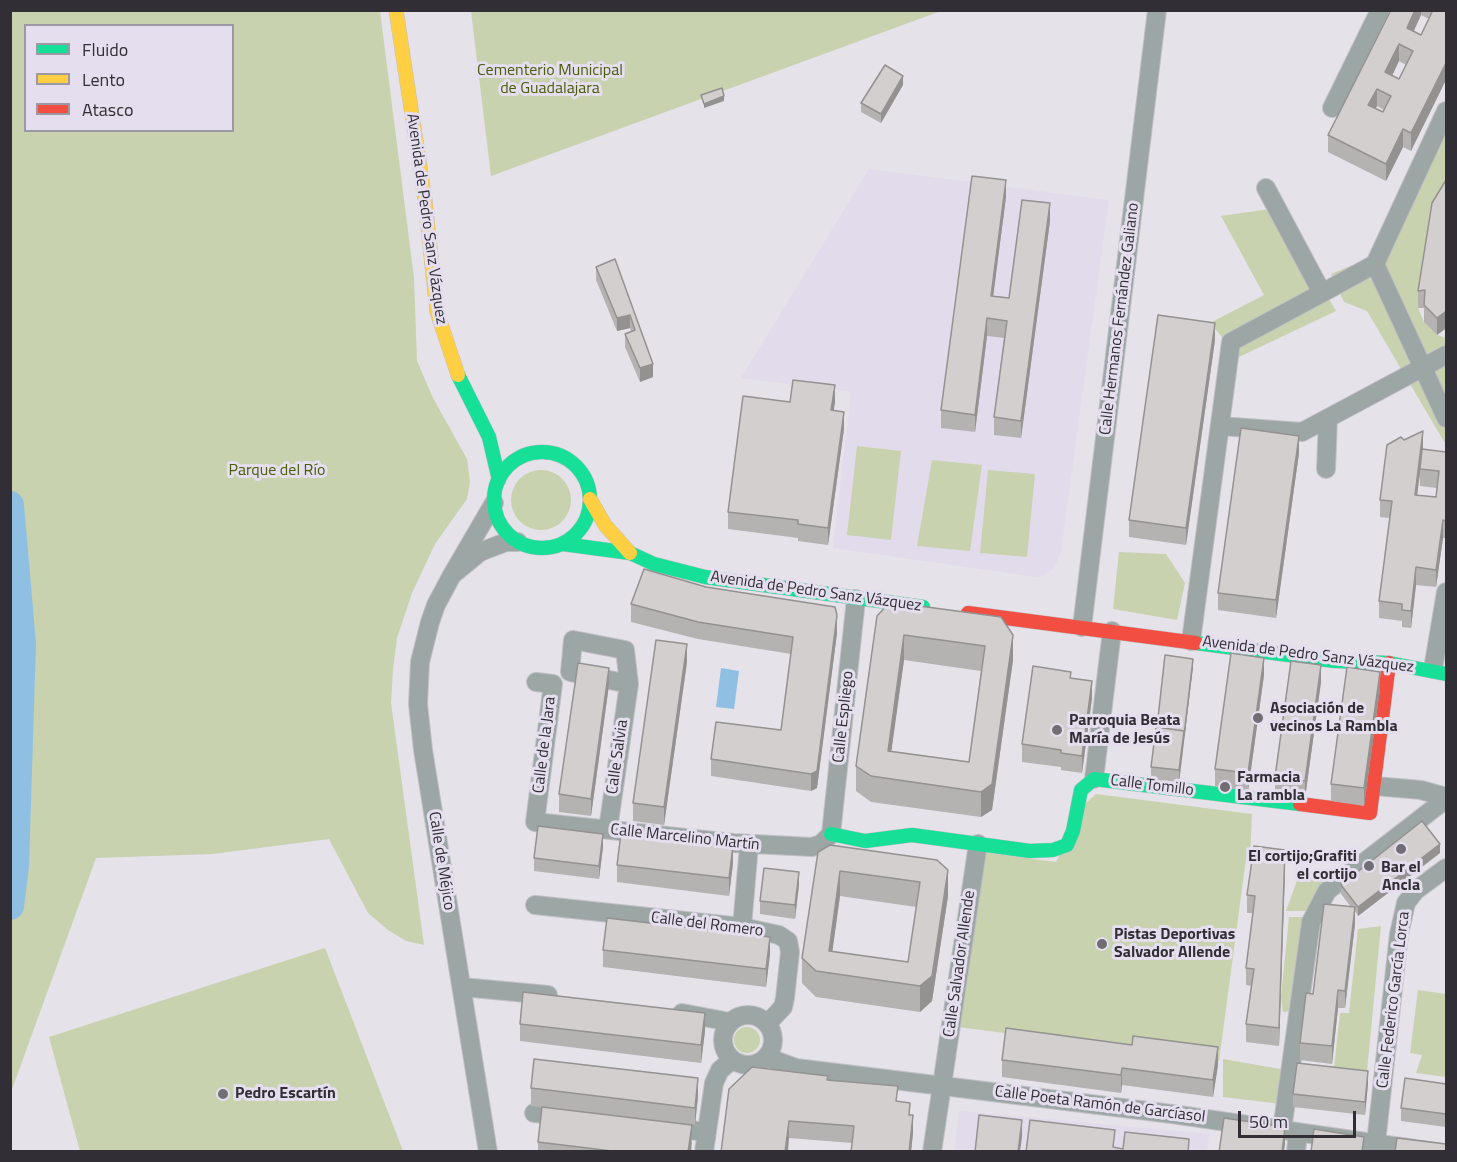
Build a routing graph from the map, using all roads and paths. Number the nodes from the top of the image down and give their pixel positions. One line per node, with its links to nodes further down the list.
1 (396, 10): 13 (street, Avenida de Pedro Sanz Vázquez)
2 (1158, 10): 28 (street, Calle Hermanos Fernández Galiano)
3 (1380, 10): 4 (street)
4 (1332, 108)
5 (1446, 111): 7 (street)
6 (1266, 188): 8 (street)
7 (1375, 264): 8 (street); 10 (street)
8 (1322, 293): 14 (street)
9 (1446, 355): 10 (street)
10 (1423, 366): 11 (street); 12 (street)
11 (1328, 418): 14 (street); 16 (street)
12 (1446, 418)
13 (481, 419): 15 (street, Avenida de Pedro Sanz Vázquez); 17 (street, Avenida de Pedro Sanz Vázquez)
14 (1220, 426): 30 (street)
15 (537, 453): 17 (street); 18 (street)
16 (1326, 469)
17 (499, 480): 19 (street)
18 (590, 499): 21 (street); 22 (street, Avenida de Pedro Sanz Vázquez)
19 (495, 502): 20 (street); 23 (street, Calle de Méjico)
20 (518, 542): 21 (street); 23 (street, Calle de Méjico)
21 (563, 543): 22 (street, Avenida de Pedro Sanz Vázquez)
22 (630, 553): 25 (street, Avenida de Pedro Sanz Vázquez)
23 (452, 575): 46 (street, Calle de Méjico)
24 (1446, 592): 32 (street)
25 (856, 599): 26 (street, Avenida de Pedro Sanz Vázquez); 40 (street, Calle Espliego)
26 (936, 609)
27 (958, 612): 28 (street, Avenida de Pedro Sanz Vázquez)
28 (1082, 627): 29 (street, Avenida de Pedro Sanz Vázquez)
29 (1112, 631): 30 (street, Avenida de Pedro Sanz Vázquez); 35 (street)
30 (1191, 641): 31 (street, Avenida de Pedro Sanz Vázquez)
31 (1389, 663): 32 (street, Avenida de Pedro Sanz Vázquez); 36 (street, Calle Tomillo)
32 (1442, 671)
33 (536, 682): 38 (street, Calle de la Jara)
34 (629, 684): 39 (street, Calle Salvia)
35 (1094, 779): 36 (street, Calle Tomillo); 41 (street, Calle Tomillo)
36 (1375, 786): 37 (street)
37 (1446, 798): 57 (street)
38 (535, 822): 39 (street, Calle Marcelino Martín)
39 (608, 830): 42 (street, Calle Marcelino Martín)
40 (831, 834): 41 (street, Calle Tomillo); 42 (street, Calle Marcelino Martín)
41 (978, 844): 53 (street, Calle Salvador Allende)
42 (749, 845): 45 (street)
43 (1446, 867): 59 (street, Calle Federico García Lorca)
44 (535, 905): 45 (street, Calle del Romero)
45 (742, 927): 50 (street, Calle del Romero)
46 (462, 987): 47 (street); 60 (street, Calle de Méjico)
47 (565, 998)
48 (659, 1010): 49 (street)
49 (730, 1022): 50 (street); 52 (street)
50 (767, 1024): 51 (street)
51 (766, 1057): 52 (street); 53 (street, Calle Poeta Ramón de Garcíasol)
52 (732, 1060): 58 (street)
53 (943, 1085): 57 (street, Calle Poeta Ramón de Garcíasol); 62 (street, Calle Salvador Allende)
54 (534, 1113): 55 (street)
55 (580, 1118)
56 (649, 1125): 58 (street)
57 (1290, 1131): 59 (street, Calle Poeta Ramón de Garcíasol); 63 (street)
58 (707, 1132): 61 (street)
59 (1376, 1147): 64 (street, Calle Poeta Ramón de Garcíasol)
60 (488, 1152)
61 (704, 1152)
62 (932, 1152)
63 (1296, 1152)
64 (1435, 1152)

